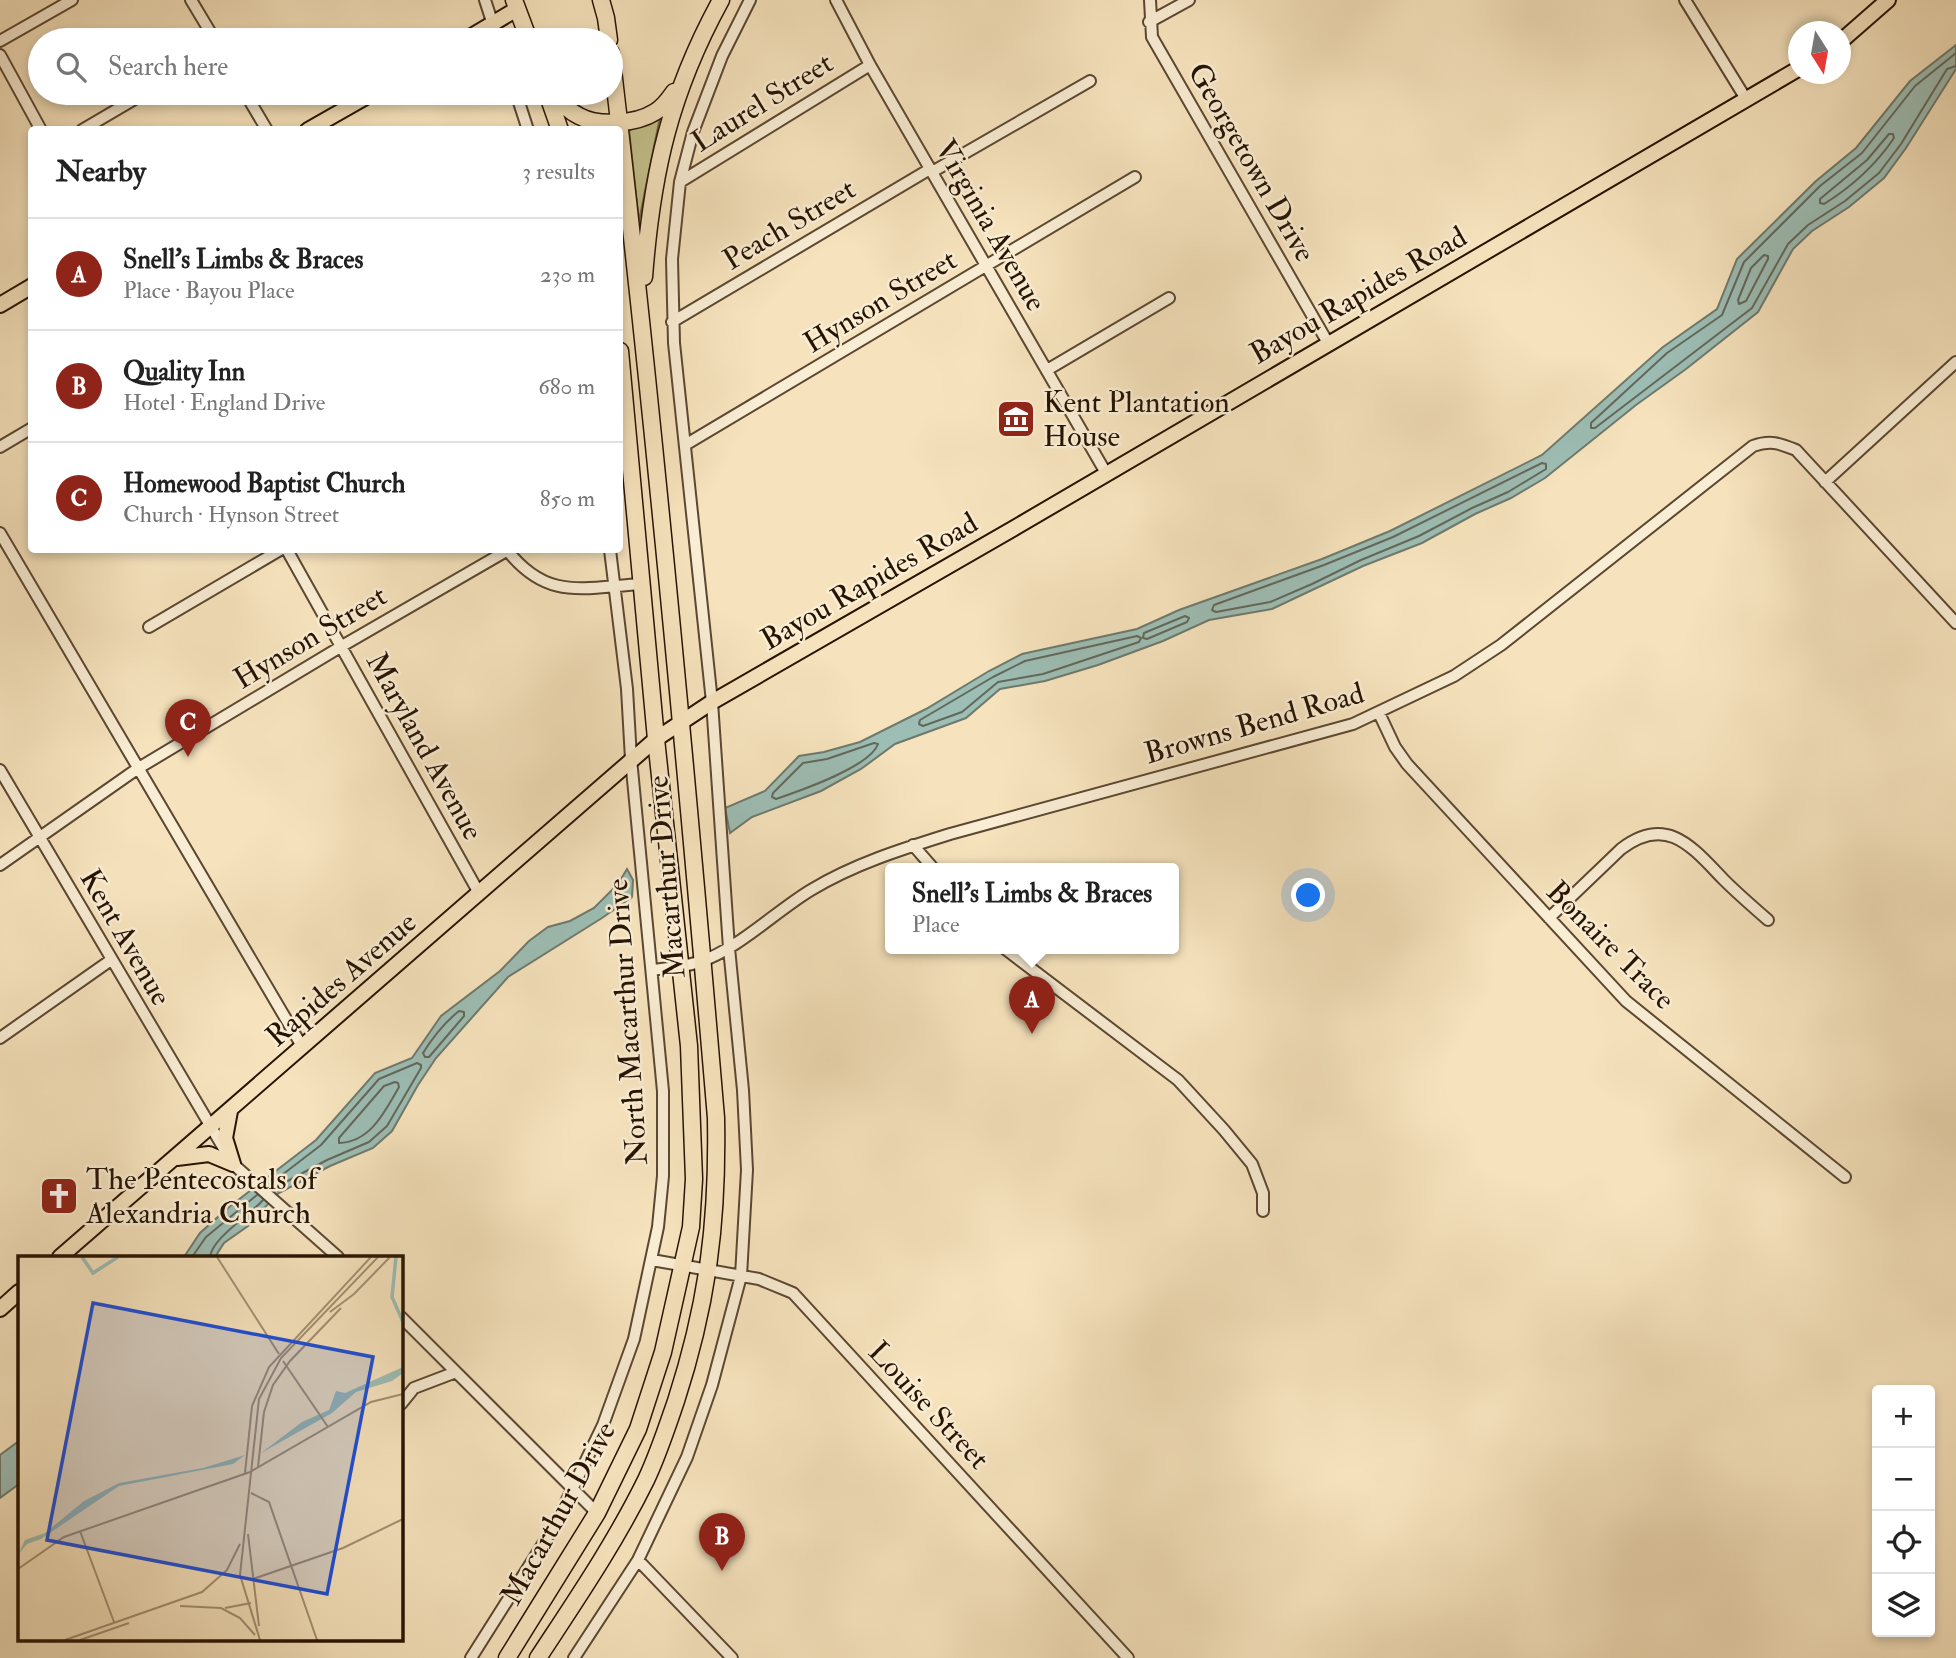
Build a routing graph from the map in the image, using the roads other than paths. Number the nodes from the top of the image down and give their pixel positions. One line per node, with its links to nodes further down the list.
1 (72, 0): 21 (street)
2 (191, 0): 15 (street)
3 (485, 0): 14 (street)
4 (601, 0): 19 (highway)
5 (721, 0): 24 (highway)
6 (750, 0): 46 (street)
7 (836, 0): 23 (street, Virginia Avenue)
8 (1150, 0): 13 (street, Georgetown Drive)
9 (1189, 0): 13 (street)
10 (1685, 0): 27 (street)
11 (1888, 0): 20 (main road)
12 (515, 5): 14 (main road); 18 (highway)
13 (1149, 22): 52 (street, Georgetown Drive)
14 (492, 24): 16 (main road); 17 (street)
15 (208, 28)
16 (485, 28)
17 (494, 28)
18 (524, 28)
19 (607, 28)
20 (1851, 32)
21 (0, 41)
22 (0, 55): 36 (street)
23 (870, 65): 44 (street, Virginia Avenue); 46 (street, Laurel Street)
24 (689, 68): 35 (highway); 55 (highway)
25 (1788, 75): 27 (main road, Bayou Rapides Road)
26 (1090, 81): 44 (street, Peach Street)
27 (1746, 99): 52 (main road, Bayou Rapides Road)
28 (125, 105): 37 (street)
29 (252, 105): 38 (street)
30 (352, 105): 39 (main road)
31 (520, 105): 40 (street)
32 (551, 105): 41 (highway)
33 (566, 105): 35 (highway)
34 (617, 105): 35 (highway, Macarthur Drive)
35 (619, 121): 42 (highway, Macarthur Drive)
36 (39, 126)
37 (89, 126)
38 (265, 126)
39 (315, 126)
40 (527, 126)
41 (559, 126)
42 (620, 126)
43 (623, 158): 55 (highway, Macarthur Drive)
44 (931, 170): 47 (street, Virginia Avenue); 51 (street, Peach Street)
45 (1135, 177): 47 (street, Hynson Street)
46 (680, 181): 51 (street)
47 (986, 266): 54 (street, Virginia Avenue); 58 (street, Hynson Street)
48 (28, 288): 50 (main road)
49 (1169, 298): 54 (street)
50 (0, 305)
51 (673, 322): 58 (street)
52 (1328, 343): 60 (main road, Bayou Rapides Road)
53 (1956, 362): 61 (street)
54 (1047, 370): 60 (street, Virginia Avenue)
55 (646, 374): 68 (highway, Macarthur Drive)
56 (623, 384): 69 (highway, Macarthur Drive)
57 (28, 430): 59 (street)
58 (685, 444): 74 (street)
59 (0, 447)
60 (1106, 474): 74 (main road, Bayou Rapides Road)
61 (1825, 482): 71 (street, Browns Bend Road); 75 (street, Browns Bend Road)
62 (0, 533): 79 (street)
63 (275, 553): 72 (street)
64 (290, 553): 73 (street, Maryland Avenue)
65 (502, 553): 73 (street, Hynson Street)
66 (510, 553): 70 (street)
67 (610, 553): 70 (street, Macarthur Drive)
68 (668, 582): 69 (highway); 76 (highway, Macarthur Drive)
69 (643, 584): 70 (street); 77 (highway, Macarthur Drive)
70 (614, 585): 78 (street, Macarthur Drive)
71 (1956, 623)
72 (149, 627)
73 (342, 646): 79 (street, Hynson Street); 85 (street, Maryland Avenue)
74 (712, 702): 76 (main road, Bayou Rapides Road); 88 (street)
75 (1379, 713): 82 (street, Browns Bend Road); 86 (street, Bonaire Trace)
76 (680, 723): 77 (main road, Bayou Rapides Road); 91 (highway, Macarthur Drive)
77 (656, 739): 78 (main road, Rapides Avenue); 92 (highway, Macarthur Drive)
78 (631, 759): 85 (main road, Rapides Avenue); 93 (street, North Macarthur Drive)
79 (137, 769): 81 (street, Hynson Street); 95 (street)
80 (0, 771): 81 (street, Kent Avenue)
81 (39, 838): 84 (street, Hynson Street); 90 (street, Kent Avenue)
82 (913, 845): 83 (street); 88 (street, Browns Bend Road)
83 (929, 863)
84 (0, 865)
85 (479, 893): 95 (main road, Rapides Avenue)
86 (1549, 918): 87 (street); 100 (street, Bonaire Trace)
87 (1768, 920)
88 (729, 948): 91 (street, Browns Bend Road); 107 (street)
89 (1012, 954): 101 (street)
90 (111, 960): 94 (street); 97 (street, Kent Avenue)
91 (702, 961): 92 (street, Browns Bend Road); 106 (highway, Macarthur Drive)
92 (680, 967): 93 (street, Browns Bend Road); 105 (highway, Macarthur Drive)
93 (652, 970): 104 (street, North Macarthur Drive)
94 (0, 1038)
95 (303, 1048): 96 (main road, Rapides Avenue)
96 (230, 1110): 97 (main road, Rapides Avenue); 99 (main road)
97 (210, 1128): 98 (main road, Rapides Avenue); 99 (street, Kent Avenue)
98 (175, 1158): 99 (main road); 102 (main road, Rapides Avenue)
99 (236, 1166): 103 (street, Kent Avenue)
100 (1845, 1177)
101 (1263, 1211)
102 (61, 1256)
103 (337, 1256)
104 (652, 1260): 105 (street, Louise Street); 113 (street, North Macarthur Drive)
105 (684, 1265): 106 (street, Louise Street); 114 (highway, Macarthur Drive)
106 (709, 1271): 107 (street, Louise Street); 115 (highway, Macarthur Drive)
107 (741, 1276): 116 (street); 122 (street, Louise Street)
108 (18, 1293): 109 (main road)
109 (0, 1309)
110 (402, 1318): 111 (street)
111 (456, 1372): 112 (street); 113 (street)
112 (402, 1403)
113 (574, 1490): 114 (street); 117 (street, North Macarthur Drive)
114 (597, 1513): 115 (highway); 118 (highway, Macarthur Drive)
115 (616, 1535): 119 (highway, Macarthur Drive)
116 (638, 1560): 120 (street); 121 (street)
117 (471, 1658)
118 (507, 1658)
119 (538, 1658)
120 (574, 1658)
121 (732, 1658)
122 (1128, 1658)

